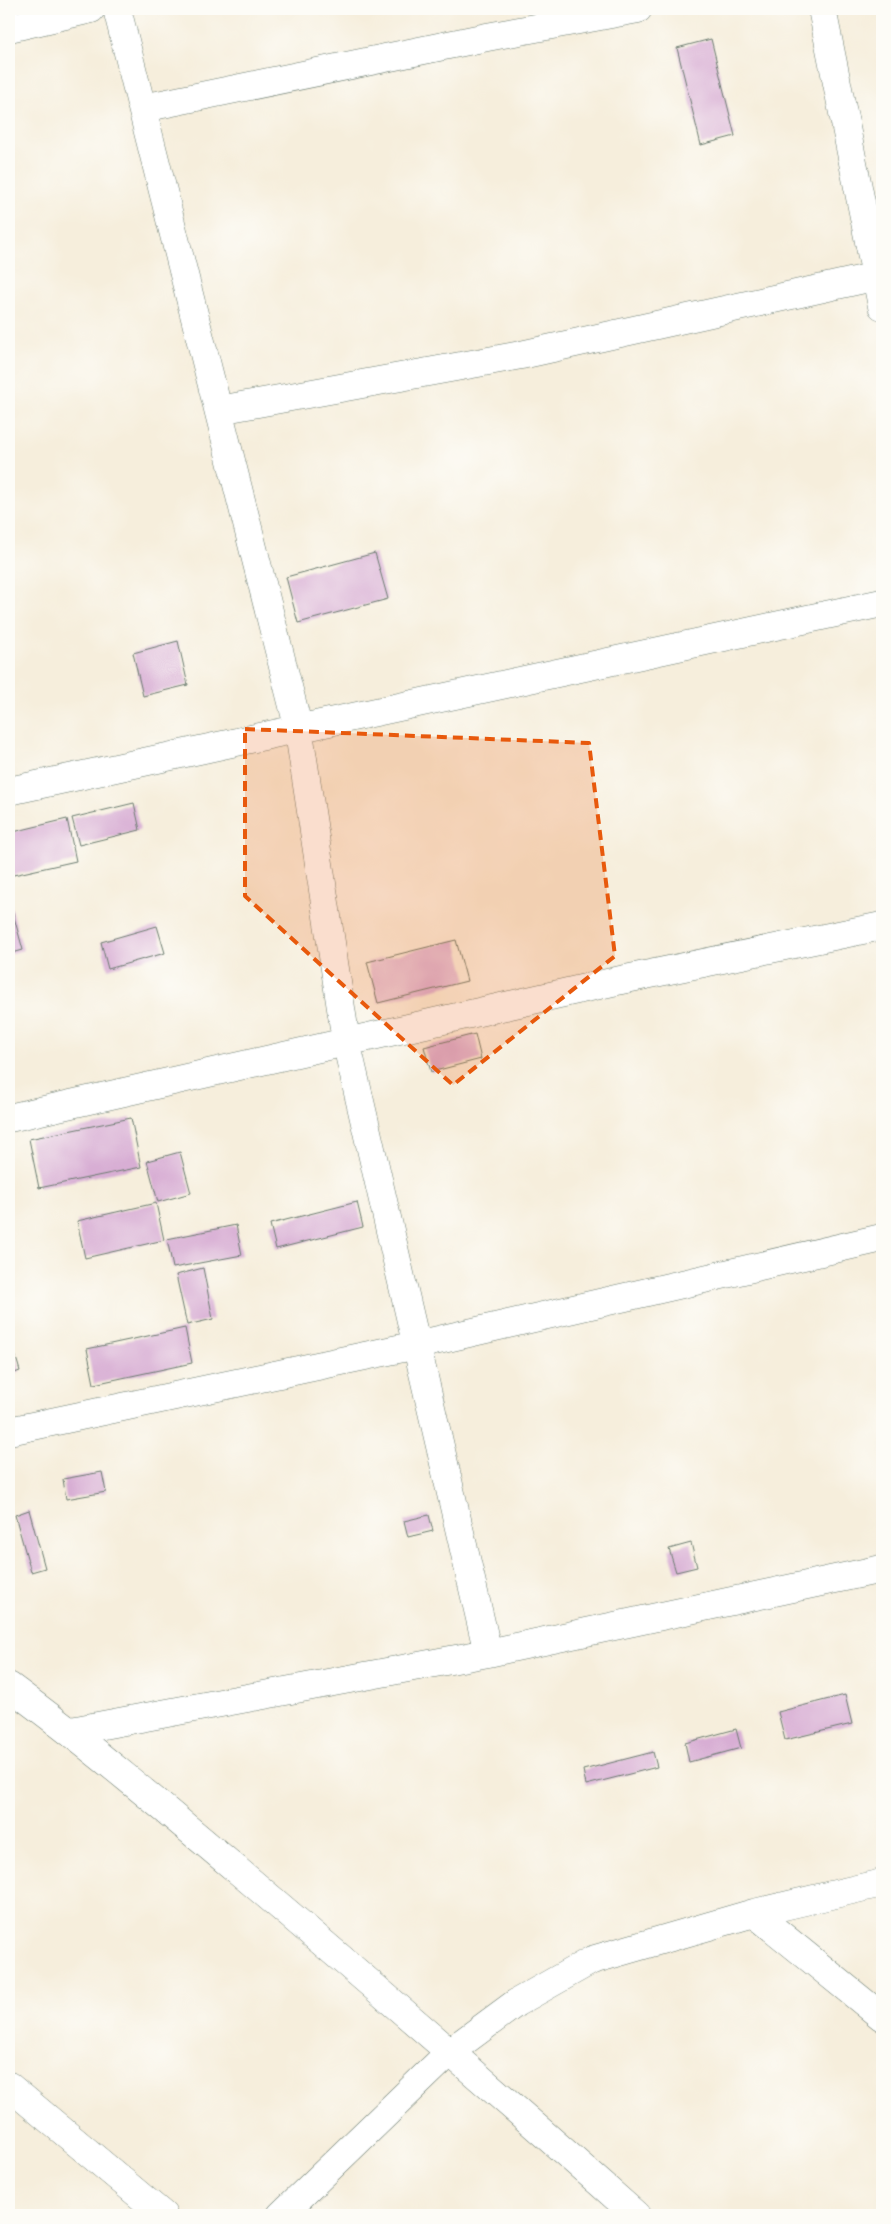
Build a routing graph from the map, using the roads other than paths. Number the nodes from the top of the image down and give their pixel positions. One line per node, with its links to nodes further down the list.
1 (91, 9): 5 (street)
2 (117, 9): 6 (street)
3 (638, 9): 6 (street)
4 (822, 9): 7 (street)
5 (9, 28)
6 (143, 108): 9 (street)
7 (879, 276): 8 (street); 9 (street)
8 (882, 306)
9 (220, 410): 11 (street)
10 (882, 603): 11 (street)
11 (298, 726): 12 (street); 14 (street)
12 (9, 791)
13 (882, 926): 14 (street)
14 (346, 1041): 15 (street); 17 (street)
15 (9, 1118)
16 (882, 1238): 17 (street)
17 (417, 1345): 18 (street); 20 (street)
18 (9, 1432)
19 (882, 1568): 20 (street)
20 (488, 1653): 22 (street)
21 (9, 1686): 22 (street)
22 (70, 1731): 26 (street)
23 (882, 1883): 24 (street)
24 (754, 1913): 25 (street); 26 (street)
25 (882, 2016)
26 (451, 2051): 29 (street); 30 (street)
27 (9, 2086): 28 (street)
28 (163, 2215)
29 (281, 2215)
30 (636, 2215)

